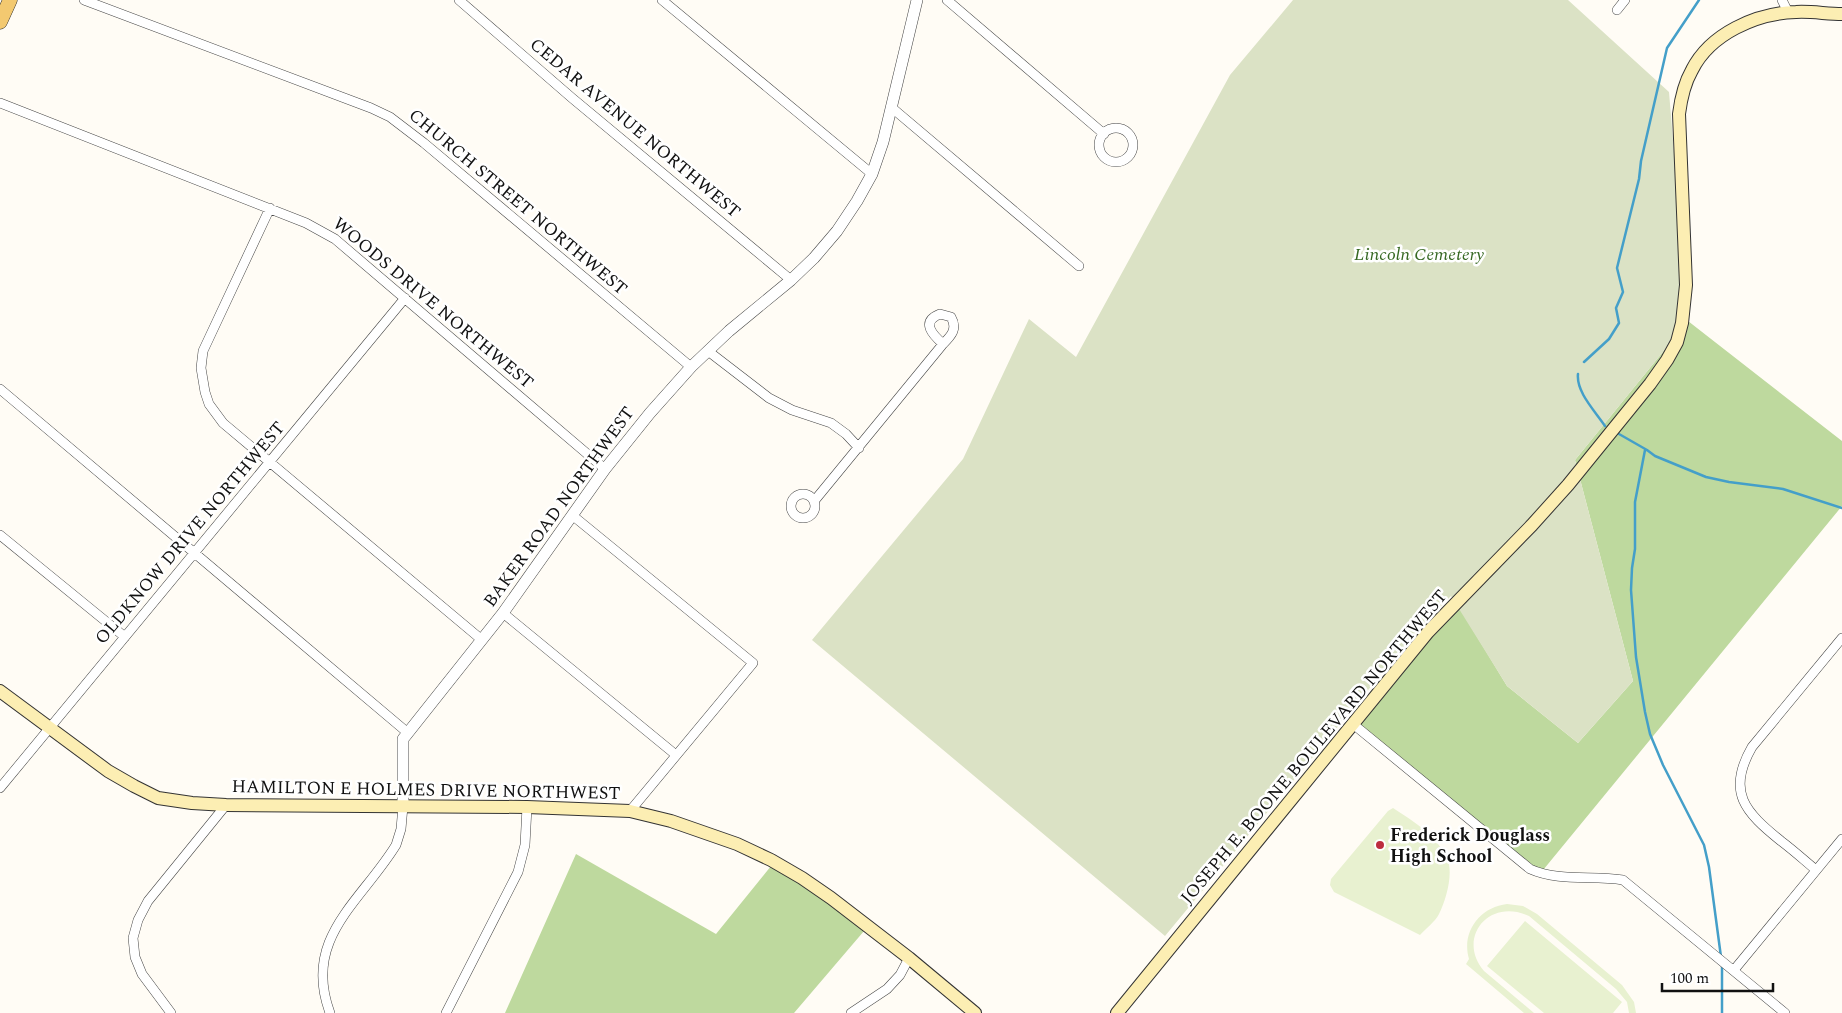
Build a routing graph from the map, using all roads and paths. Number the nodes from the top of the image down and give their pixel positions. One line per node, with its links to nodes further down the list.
1 (10, 0): 12 (main road)
2 (84, 0): 23 (street, CHURCH STREET NORTHWEST)
3 (459, 0): 19 (street, CEDAR AVENUE NORTHWEST)
4 (662, 0): 16 (street)
5 (917, 0): 14 (street, BAKER ROAD NORTHWEST)
6 (947, 0): 15 (street)
7 (1625, 0): 9 (street)
8 (1782, 0): 10 (street)
9 (1617, 10)
10 (1788, 12): 11 (main road, JOSEPH E. BOONE BOULEVARD NORTHWEST); 37 (main road, JOSEPH E. BOONE BOULEVARD NORTHWEST)
11 (1842, 14)
12 (0, 22)
13 (0, 103): 17 (street, WOODS DRIVE NORTHWEST)
14 (891, 107): 16 (street, BAKER ROAD NORTHWEST); 18 (street)
15 (1104, 134)
16 (872, 174): 19 (street, BAKER ROAD NORTHWEST)
17 (270, 208): 20 (street, WOODS DRIVE NORTHWEST); 26 (street)
18 (1079, 266)
19 (791, 280): 22 (street, BAKER ROAD NORTHWEST)
20 (405, 298): 26 (street, OLDKNOW DRIVE NORTHWEST); 27 (street, WOODS DRIVE NORTHWEST)
21 (943, 344): 25 (street)
22 (708, 351): 23 (street, BAKER ROAD NORTHWEST); 25 (street)
23 (691, 367): 27 (street, BAKER ROAD NORTHWEST)
24 (0, 389): 31 (street)
25 (859, 448): 28 (street)
26 (269, 462): 31 (street, OLDKNOW DRIVE NORTHWEST); 35 (street)
27 (605, 469): 29 (street, BAKER ROAD NORTHWEST)
28 (815, 500)
29 (572, 515): 32 (street, BAKER ROAD NORTHWEST); 40 (street)
30 (0, 535): 33 (street)
31 (194, 553): 33 (street, OLDKNOW DRIVE NORTHWEST); 39 (street)
32 (503, 613): 35 (street, BAKER ROAD NORTHWEST); 40 (street)
33 (125, 637): 38 (street, OLDKNOW DRIVE NORTHWEST)
34 (1842, 638): 47 (street)
35 (482, 640): 39 (street, BAKER ROAD NORTHWEST)
36 (0, 691): 38 (main road, HAMILTON E HOLMES DRIVE NORTHWEST)
37 (1353, 724): 49 (street); 55 (main road, JOSEPH E. BOONE BOULEVARD NORTHWEST)
38 (50, 728): 41 (street, OLDKNOW DRIVE NORTHWEST); 42 (main road, HAMILTON E HOLMES DRIVE NORTHWEST)
39 (408, 733): 43 (street, BAKER ROAD NORTHWEST)
40 (676, 755): 45 (street)
41 (0, 788)
42 (226, 805): 43 (main road, HAMILTON E HOLMES DRIVE NORTHWEST); 50 (street)
43 (404, 806): 44 (main road, HAMILTON E HOLMES DRIVE NORTHWEST); 51 (street, BAKER ROAD NORTHWEST)
44 (527, 807): 45 (main road, HAMILTON E HOLMES DRIVE NORTHWEST); 52 (street)
45 (630, 811): 48 (main road, HAMILTON E HOLMES DRIVE NORTHWEST)
46 (1842, 839): 47 (street)
47 (1816, 870): 49 (street)
48 (909, 958): 53 (street); 54 (main road, HAMILTON E HOLMES DRIVE NORTHWEST)
49 (1734, 970): 56 (street)
50 (171, 1013)
51 (330, 1013)
52 (446, 1013)
53 (851, 1013)
54 (975, 1013)
55 (1117, 1013)
56 (1784, 1013)

